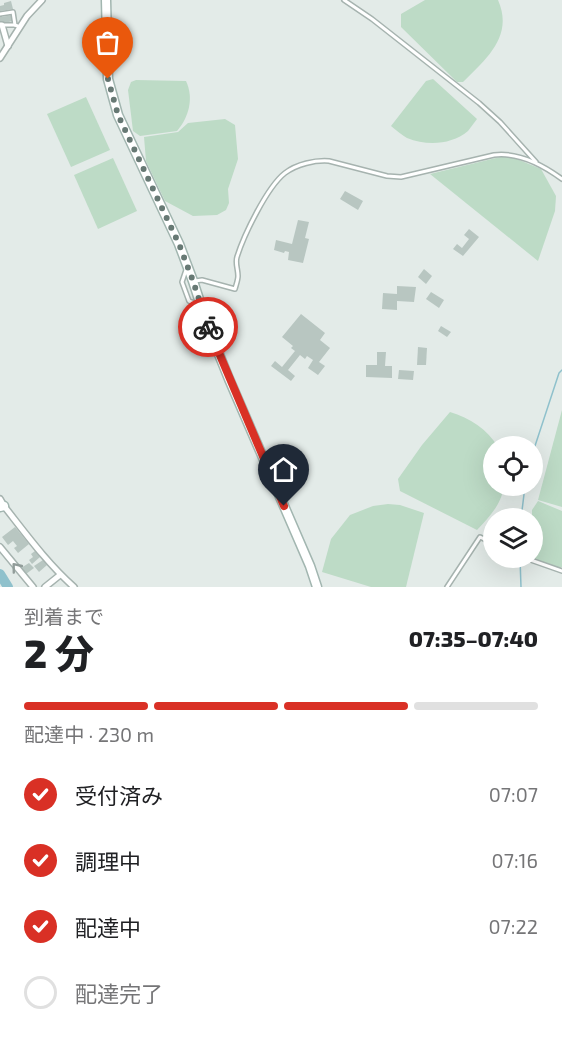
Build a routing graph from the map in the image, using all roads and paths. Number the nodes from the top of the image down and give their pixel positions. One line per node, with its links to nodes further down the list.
1 (42, 0): 6 (street)
2 (106, 0): 13 (main road)
3 (344, 0): 9 (lane)
4 (0, 14): 6 (lane)
5 (1, 25): 6 (lane); 7 (street)
6 (17, 26): 7 (street)
7 (8, 46): 8 (street)
8 (0, 58)
9 (524, 147): 10 (lane); 11 (lane)
10 (520, 158): 11 (lane); 14 (lane)
11 (537, 163): 12 (lane)
12 (562, 179)
13 (187, 267): 14 (main road); 15 (lane)
14 (193, 281): 15 (main road)
15 (201, 306): 25 (main road)
16 (1, 504): 21 (street)
17 (483, 538): 26 (lane)
18 (0, 547): 22 (street, one-way to 18)
19 (543, 564): 20 (lane)
20 (562, 571)
21 (60, 575): 23 (street); 24 (street)
22 (33, 587)
23 (45, 587)
24 (74, 587)
25 (316, 587)
26 (447, 587)

